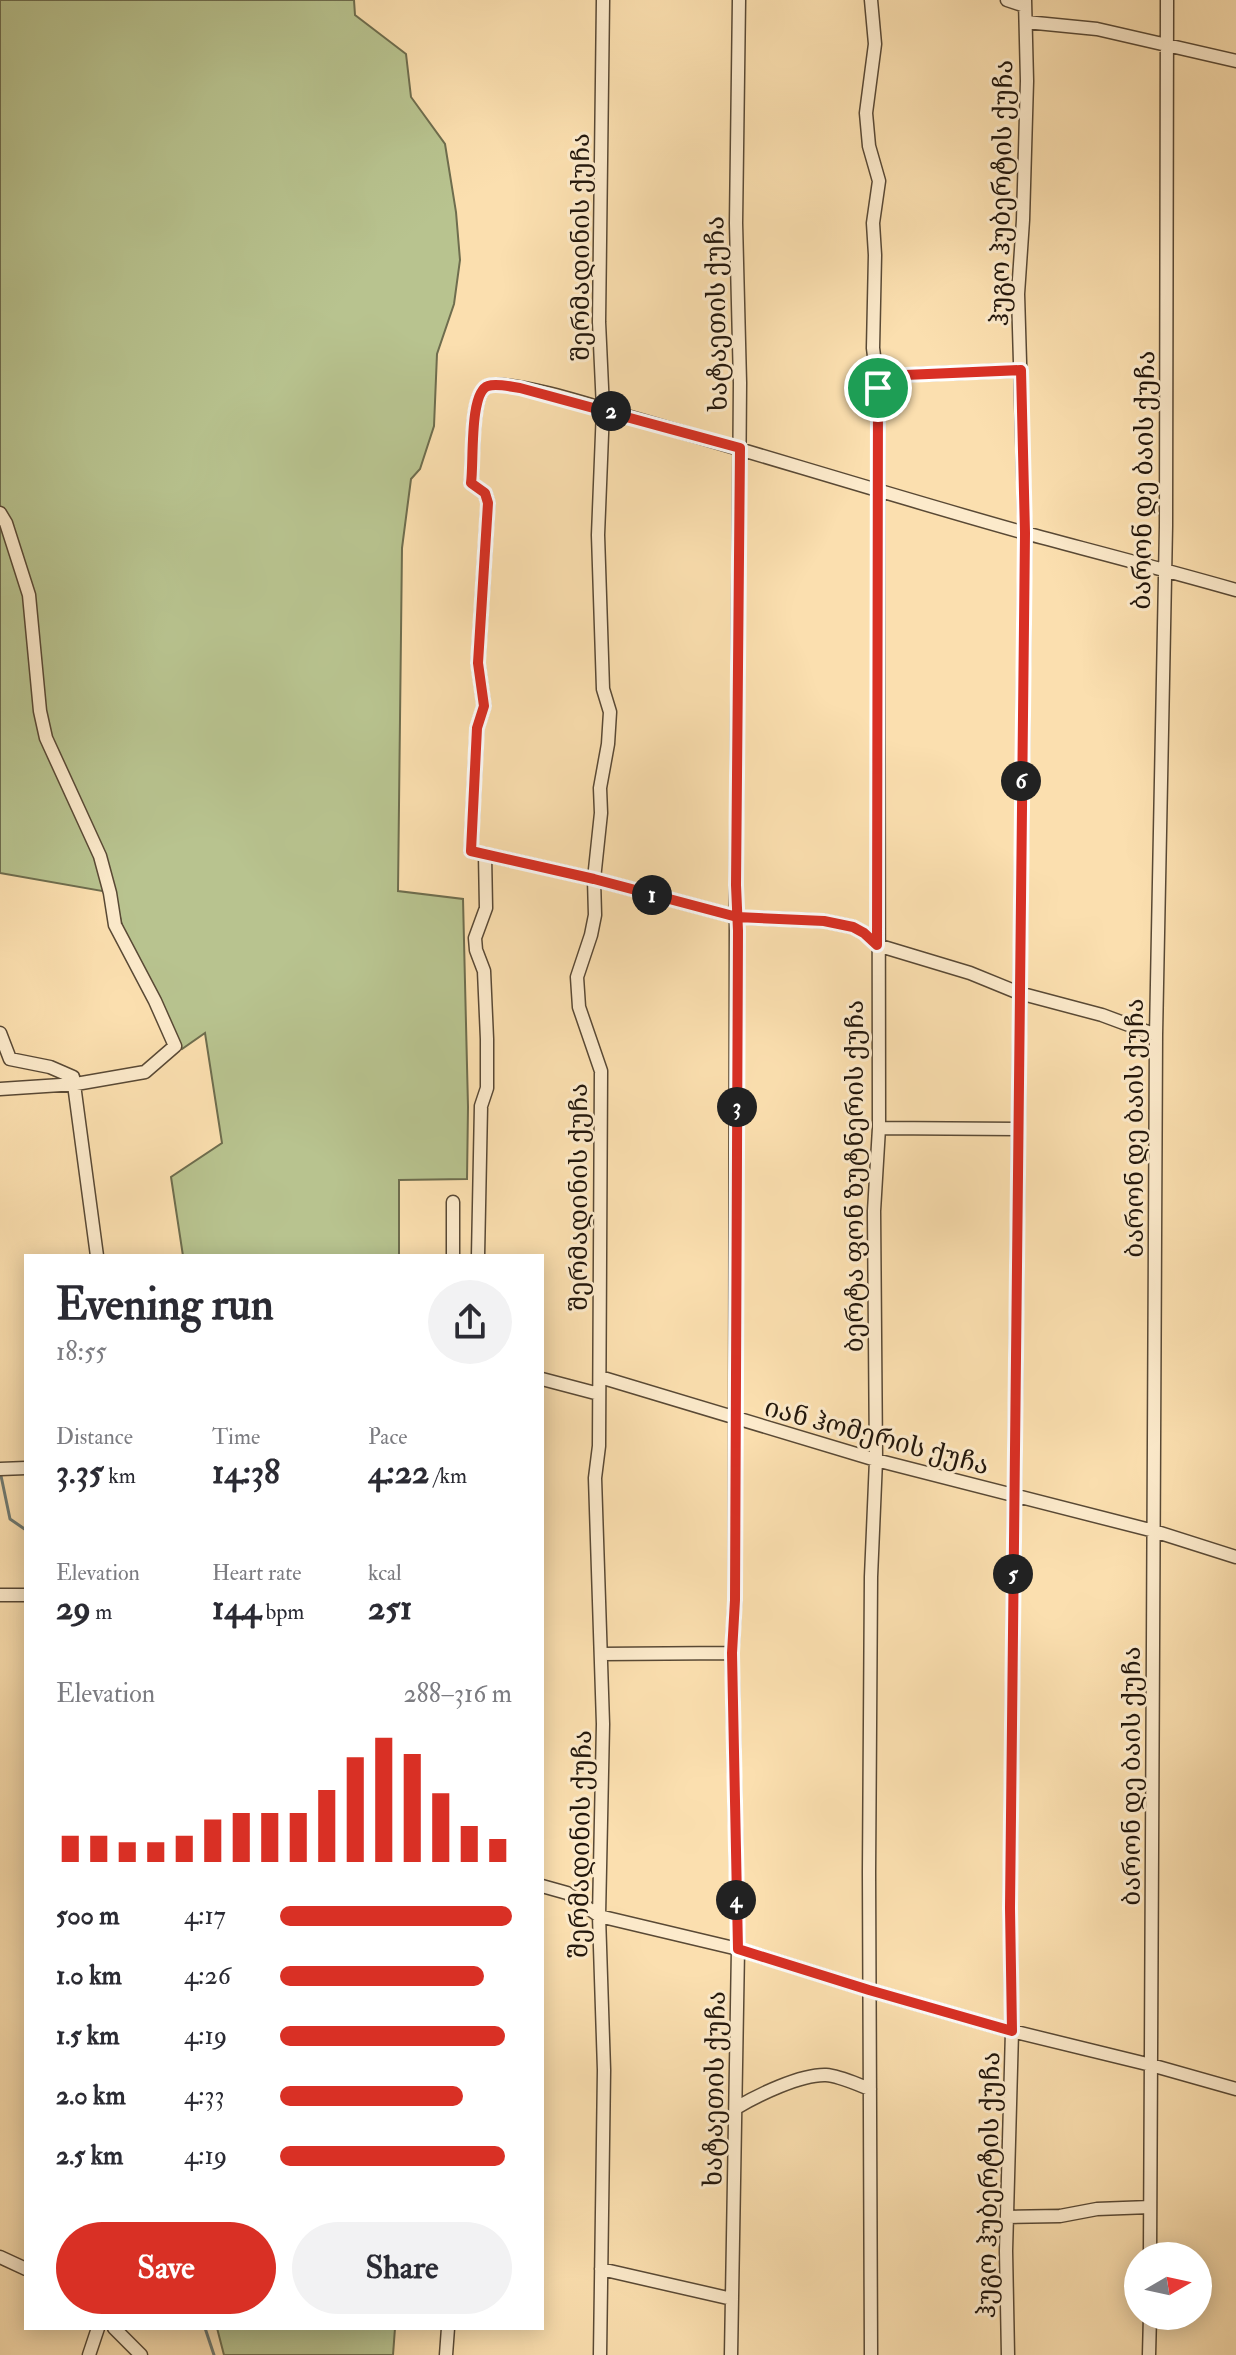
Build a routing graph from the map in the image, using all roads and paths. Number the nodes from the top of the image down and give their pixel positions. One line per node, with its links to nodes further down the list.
1 (603, 0): 12 (street, შერმადინის ქუჩა)
2 (739, 0): 13 (street, ხატაეთის ქუჩა)
3 (871, 0): 11 (street, ბერტა ფონ ზუტნერის ქუჩა)
4 (1007, 0): 6 (street)
5 (1167, 0): 8 (street, ბარონ დე ბაის ქუჩა)
6 (1025, 3): 7 (street, ჰუგო ჰუბერტის ქუჩა)
7 (1026, 22): 8 (street); 10 (street, ჰუგო ჰუბერტის ქუჩა)
8 (1165, 44): 9 (street); 17 (street, ბარონ დე ბაის ქუჩა)
9 (1236, 61)
10 (1021, 370): 11 (street); 16 (street, ჰუგო ჰუბერტის ქუჩა)
11 (878, 388): 14 (street, ბერტა ფონ ზუტნერის ქუჩა)
12 (603, 409): 13 (street); 19 (street); 20 (street, შერმადინის ქუჩა)
13 (740, 448): 14 (street); 21 (street, ხატაეთის ქუჩა)
14 (877, 489): 16 (street); 22 (street, ბერტა ფონ ზუტნერის ქუჩა)
15 (0, 513): 26 (street)
16 (1025, 533): 17 (street); 23 (street, ჰუგო ჰუბერტის ქუჩა)
17 (1164, 569): 18 (street); 25 (street, ბარონ დე ბაის ქუჩა)
18 (1236, 590)
19 (485, 854): 20 (street); 33 (street)
20 (594, 879): 21 (street); 34 (street, შერმადინის ქუჩა)
21 (737, 917): 22 (street); 37 (street, ხატაეთის ქუჩა)
22 (877, 945): 23 (street); 28 (street, ბერტა ფონ ზუტნერის ქუჩა)
23 (1019, 993): 25 (street); 29 (street, ჰუგო ჰუბერტის ქუჩა)
24 (0, 1033): 26 (street)
25 (1156, 1035): 42 (street, ბარონ დე ბაის ქუჩა)
26 (76, 1084): 27 (street); 31 (street)
27 (0, 1089)
28 (879, 1128): 29 (street); 38 (street, ბერტა ფონ ზუტნერის ქუჩა)
29 (1018, 1129): 41 (street, ჰუგო ჰუბერტის ქუჩა)
30 (453, 1202): 32 (street)
31 (97, 1254)
32 (453, 1254)
33 (478, 1254)
34 (600, 1377): 36 (street, შერმადინის ქუჩა); 37 (street, იან ჰომერის ქუჩა)
35 (544, 1380): 36 (street)
36 (599, 1394): 47 (street, შერმადინის ქუჩა)
37 (735, 1419): 38 (street, იან ჰომერის ქუჩა); 46 (street, ხატაეთის ქუჩა)
38 (876, 1460): 41 (street, იან ჰომერის ქუჩა); 51 (street, ბერტა ფონ ზუტნერის ქუჩა)
39 (24, 1468): 40 (street)
40 (2, 1469)
41 (1014, 1496): 42 (street, იან ჰომერის ქუჩა); 52 (street, ჰუგო ჰუბერტის ქუჩა)
42 (1154, 1531): 43 (street, იან ჰომერის ქუჩა); 53 (street, ბარონ დე ბაის ქუჩა)
43 (1236, 1557)
44 (0, 1595): 45 (street)
45 (24, 1595)
46 (732, 1653): 47 (street); 50 (street, ხატაეთის ქუჩა)
47 (601, 1654): 49 (street, შერმადინის ქუჩა)
48 (544, 1887): 49 (street)
49 (599, 1916): 50 (street); 62 (street, შერმადინის ქუჩა)
50 (738, 1949): 51 (street); 56 (street, ხატაეთის ქუჩა)
51 (869, 1990): 52 (street); 54 (street, ბერტა ფონ ზუტნერის ქუჩა)
52 (1012, 2031): 53 (street); 58 (street, ჰუგო ჰუბერტის ქუჩა)
53 (1151, 2065): 55 (street); 57 (street, ბარონ დე ბაის ქუჩა)
54 (870, 2089): 56 (street); 73 (street, ბერტა ფონ ზუტნერის ქუჩა)
55 (1236, 2089)
56 (736, 2108): 63 (street, ხატაეთის ქუჩა)
57 (1150, 2207): 58 (street); 59 (street, ბარონ დე ბაის ქუჩა)
58 (1008, 2217): 74 (street, ჰუგო ჰუბერტის ქუჩა)
59 (1150, 2242)
60 (0, 2257): 61 (street)
61 (24, 2268)
62 (601, 2269): 63 (street); 71 (street, შერმადინის ქუჩა)
63 (732, 2299): 72 (street, ხატაეთის ქუჩა)
64 (97, 2330): 68 (street)
65 (116, 2330): 69 (street)
66 (448, 2330): 70 (street)
67 (1150, 2330): 75 (street)
68 (89, 2355)
69 (141, 2355)
70 (446, 2355)
71 (600, 2355)
72 (731, 2355)
73 (871, 2355)
74 (1008, 2355)
75 (1149, 2355)

